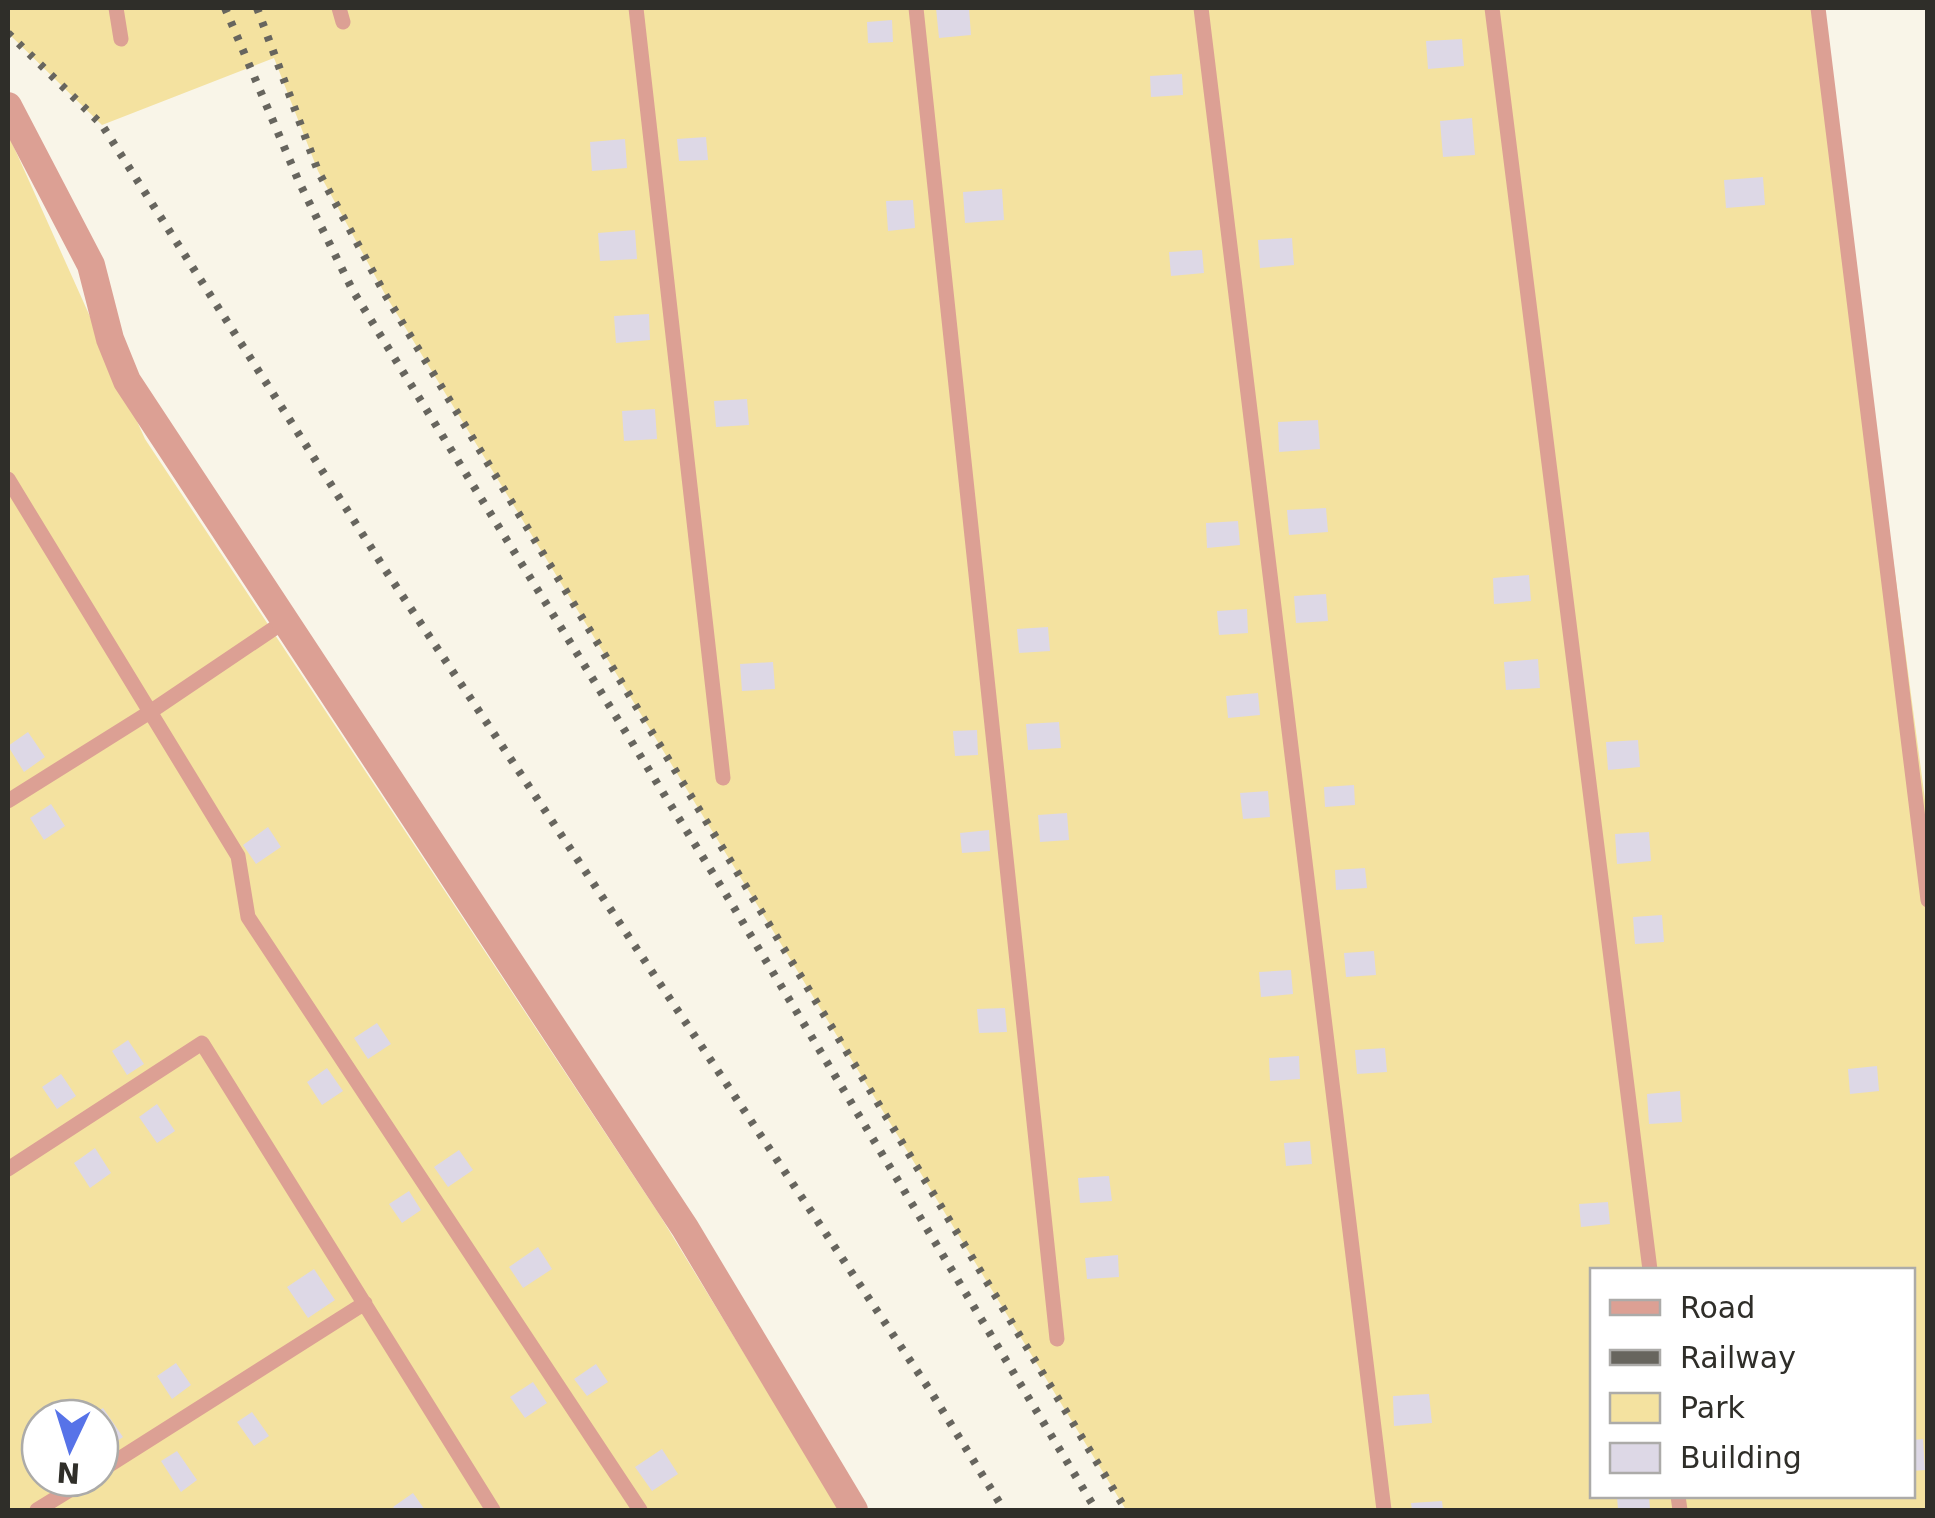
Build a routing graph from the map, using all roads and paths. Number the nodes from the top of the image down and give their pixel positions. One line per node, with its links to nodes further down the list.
1 (116, 8): 7 (lane)
2 (636, 8): 13 (lane)
3 (916, 8): 19 (lane)
4 (1201, 8): 24 (lane)
5 (1492, 8): 17 (lane)
6 (1818, 8): 15 (lane)
7 (121, 39)
8 (8, 106): 11 (street)
9 (8, 479): 10 (lane)
10 (14, 502): 12 (lane)
11 (284, 621): 12 (lane); 23 (street)
12 (150, 712): 14 (lane); 22 (lane)
13 (722, 778)
14 (8, 801)
15 (1928, 900)
16 (8, 1170): 18 (lane)
17 (1650, 1268)
18 (365, 1303): 20 (lane); 21 (lane)
19 (1057, 1339)
20 (120, 1458)
21 (492, 1510)
22 (640, 1510)
23 (854, 1510)
24 (1384, 1510)

